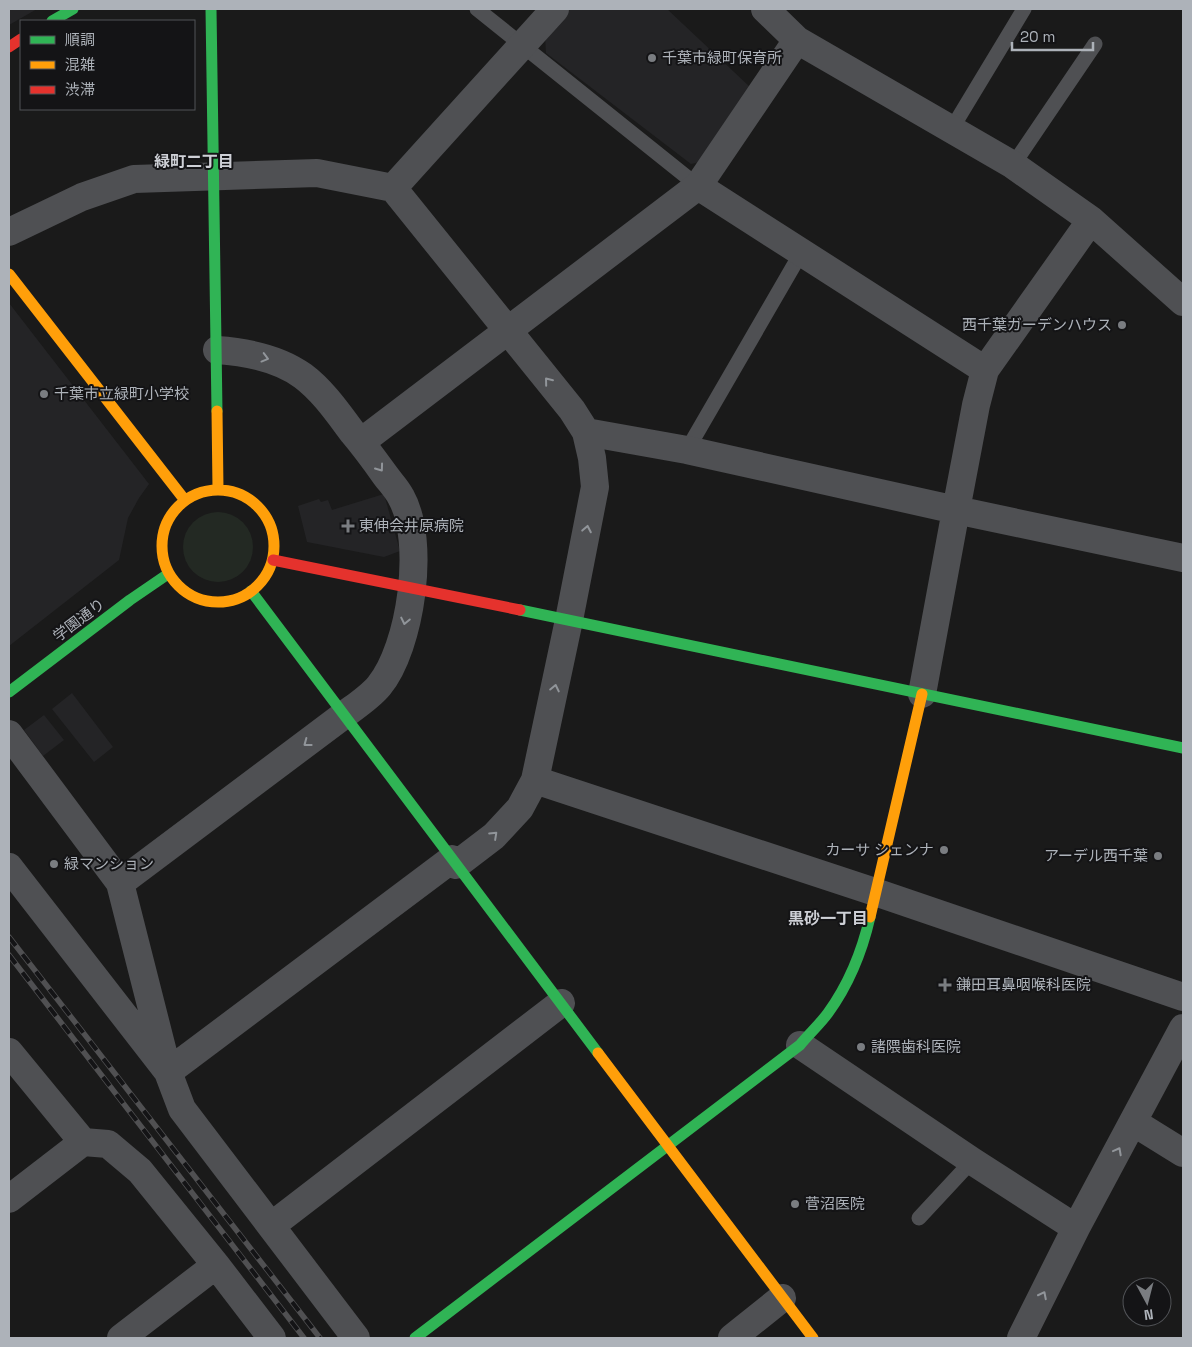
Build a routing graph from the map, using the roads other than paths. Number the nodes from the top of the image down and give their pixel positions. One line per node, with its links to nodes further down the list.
1 (73, 9): 7 (street)
2 (211, 9): 15 (street)
3 (477, 9): 10 (lane)
4 (555, 9): 10 (street)
5 (765, 9): 8 (street)
6 (1024, 9): 13 (lane)
7 (54, 20)
8 (797, 40): 13 (street); 16 (street)
9 (20, 41): 12 (street)
10 (522, 44): 16 (lane); 17 (street)
11 (1095, 44): 14 (lane)
12 (9, 47)
13 (951, 130): 14 (street)
14 (1013, 165): 18 (street)
15 (214, 176): 17 (street); 19 (street); 24 (street)
16 (698, 186): 20 (street); 23 (street)
17 (392, 188): 23 (street)
18 (1091, 220): 22 (street); 25 (street)
19 (9, 232)
20 (802, 253): 25 (street); 28 (lane)
21 (9, 274): 30 (street)
22 (1183, 302)
23 (508, 331): 26 (street, one-way to 23); 27 (street)
24 (217, 350): 27 (street, one-way to 27); 29 (street)
25 (985, 370): 31 (street)
26 (586, 432): 28 (street); 37 (street, one-way to 26)
27 (361, 442): 35 (street, one-way to 35)
28 (688, 450): 31 (street)
29 (218, 489): 30 (street); 33 (street)
30 (184, 499): 34 (street)
31 (956, 510): 32 (street); 39 (street)
32 (1183, 558)
33 (273, 560): 35 (street); 36 (street)
34 (168, 574): 36 (street); 38 (street, 学園通り)
35 (412, 588): 37 (street); 40 (street, one-way to 40)
36 (251, 592): 40 (street)
37 (569, 620): 39 (street); 43 (street, one-way to 37)
38 (9, 692)
39 (922, 694): 42 (street); 47 (street)
40 (344, 715): 44 (street); 46 (street, one-way to 46)
41 (9, 734): 46 (street)
42 (1183, 748)
43 (535, 780): 44 (street, one-way to 43); 47 (street)
44 (454, 862): 49 (street); 53 (street)
45 (9, 866): 53 (street)
46 (120, 883): 53 (street)
47 (875, 892): 48 (street); 51 (street)
48 (1183, 997)
49 (561, 1003): 56 (street); 61 (street)
50 (1183, 1028): 54 (street)
51 (800, 1045): 56 (street); 58 (street)
52 (9, 1052): 55 (street)
53 (168, 1072): 61 (street)
54 (1133, 1122): 57 (street); 62 (street, one-way to 54)
55 (83, 1142): 59 (street); 63 (street)
56 (668, 1145): 64 (street); 68 (street)
57 (1183, 1153)
58 (972, 1161): 60 (lane); 62 (street)
59 (9, 1199)
60 (918, 1218)
61 (271, 1226): 67 (street)
62 (1076, 1228): 71 (street, one-way to 62)
63 (216, 1265): 65 (street); 66 (street)
64 (782, 1298): 69 (street); 70 (street)
65 (121, 1338)
66 (272, 1338)
67 (356, 1338)
68 (415, 1338)
69 (732, 1338)
70 (814, 1338)
71 (1021, 1338)

